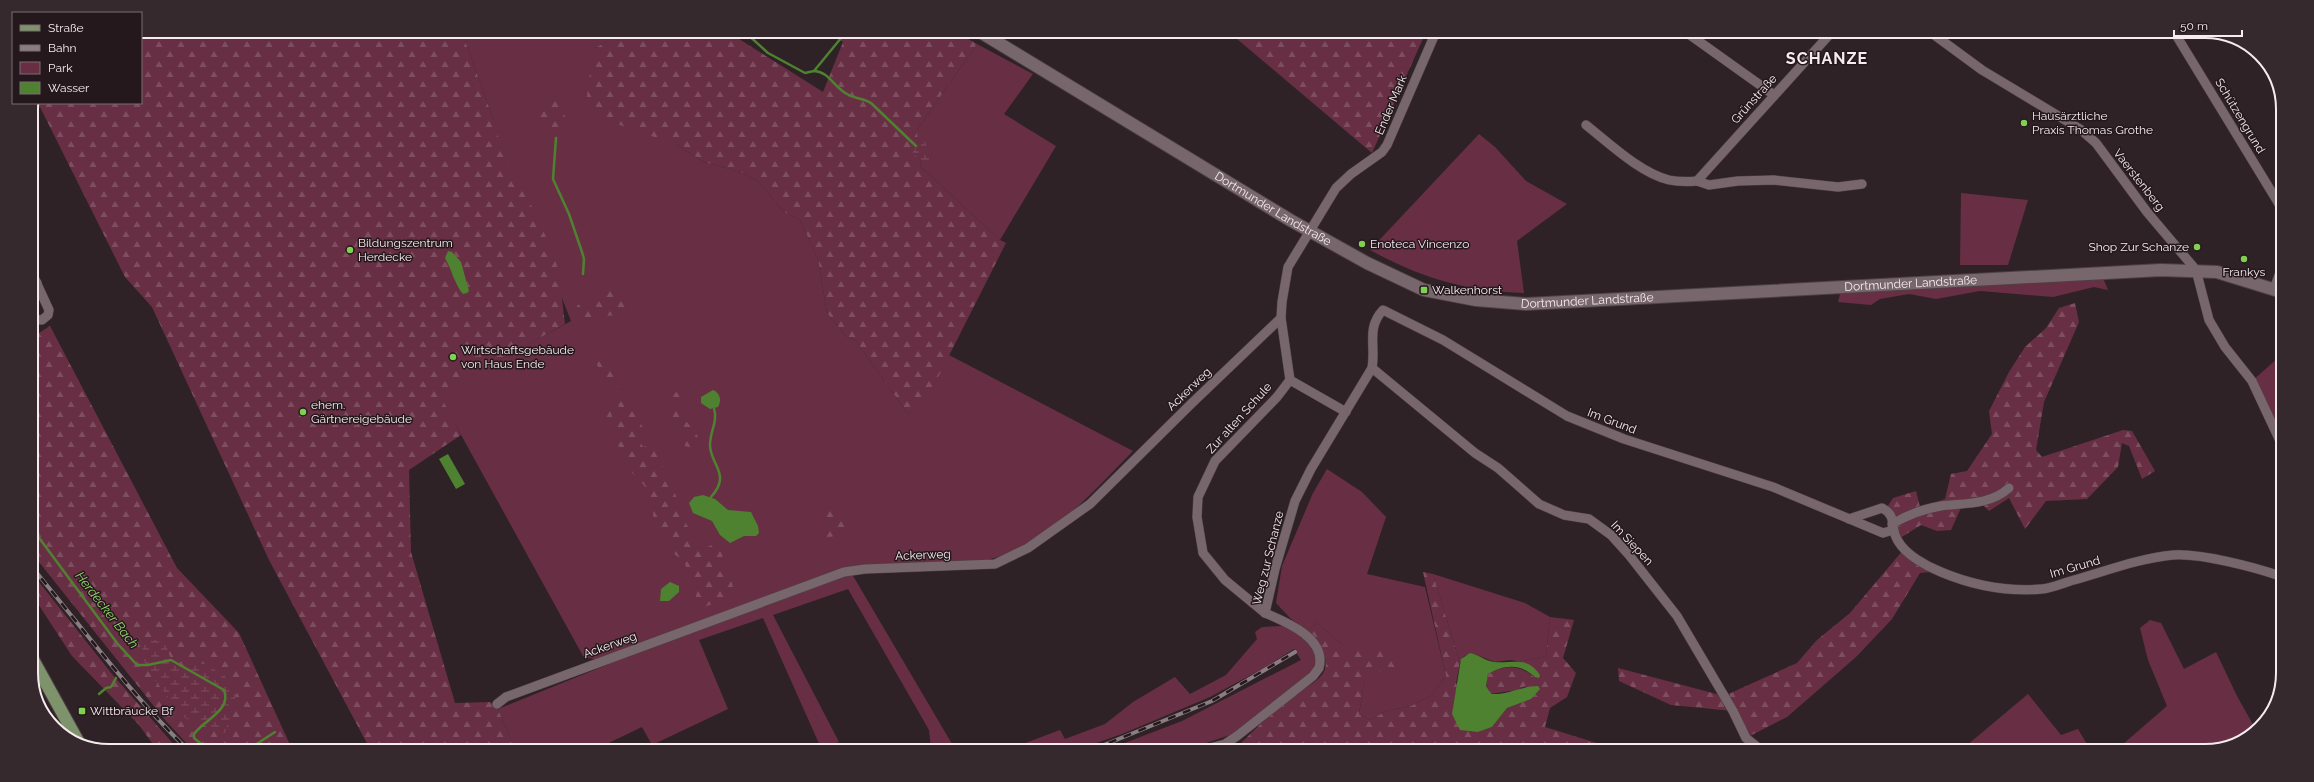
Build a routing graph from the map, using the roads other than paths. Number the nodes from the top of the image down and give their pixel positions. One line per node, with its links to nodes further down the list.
1 (990, 38): 12 (main road, Dortmunder Landstraße)
2 (1433, 38): 12 (street, Ender Mark)
3 (1694, 38): 7 (street)
4 (1826, 38): 7 (street, Grünstraße)
5 (1938, 38): 13 (street, Vaerstenberg)
6 (2178, 38): 11 (street, Schützengrund)
7 (1774, 95): 9 (street, Grünstraße)
8 (1586, 126): 9 (street)
9 (1696, 181): 10 (street)
10 (1862, 184)
11 (2276, 199)
12 (1311, 232): 13 (main road, Dortmunder Landstraße); 17 (street, Zur alten Schule)
13 (2196, 270): 15 (main road, Dortmunder Landstraße); 22 (street)
14 (38, 285): 18 (street)
15 (2276, 289)
16 (1383, 310): 19 (street, Weg zur Schanze); 24 (street, Im Grund)
17 (1281, 318): 20 (street, Zur alten Schule); 29 (street, Ackerweg)
18 (38, 321)
19 (1372, 368): 21 (street, Weg zur Schanze); 32 (street, Im Siepen)
20 (1290, 380): 21 (street, Zur alten Schule); 27 (street, Zur alten Schule)
21 (1346, 412): 27 (street, Weg zur Schanze)
22 (2276, 432)
23 (2009, 488): 25 (street)
24 (1849, 519): 25 (street, Im Grund); 25 (street, Im Grund)
25 (1892, 527): 26 (street, Im Grund)
26 (2276, 575)
27 (1265, 613): 31 (street, Weg zur Schanze)
28 (38, 669): 30 (main road)
29 (497, 704)
30 (75, 736)
31 (1225, 744)
32 (1754, 744)

